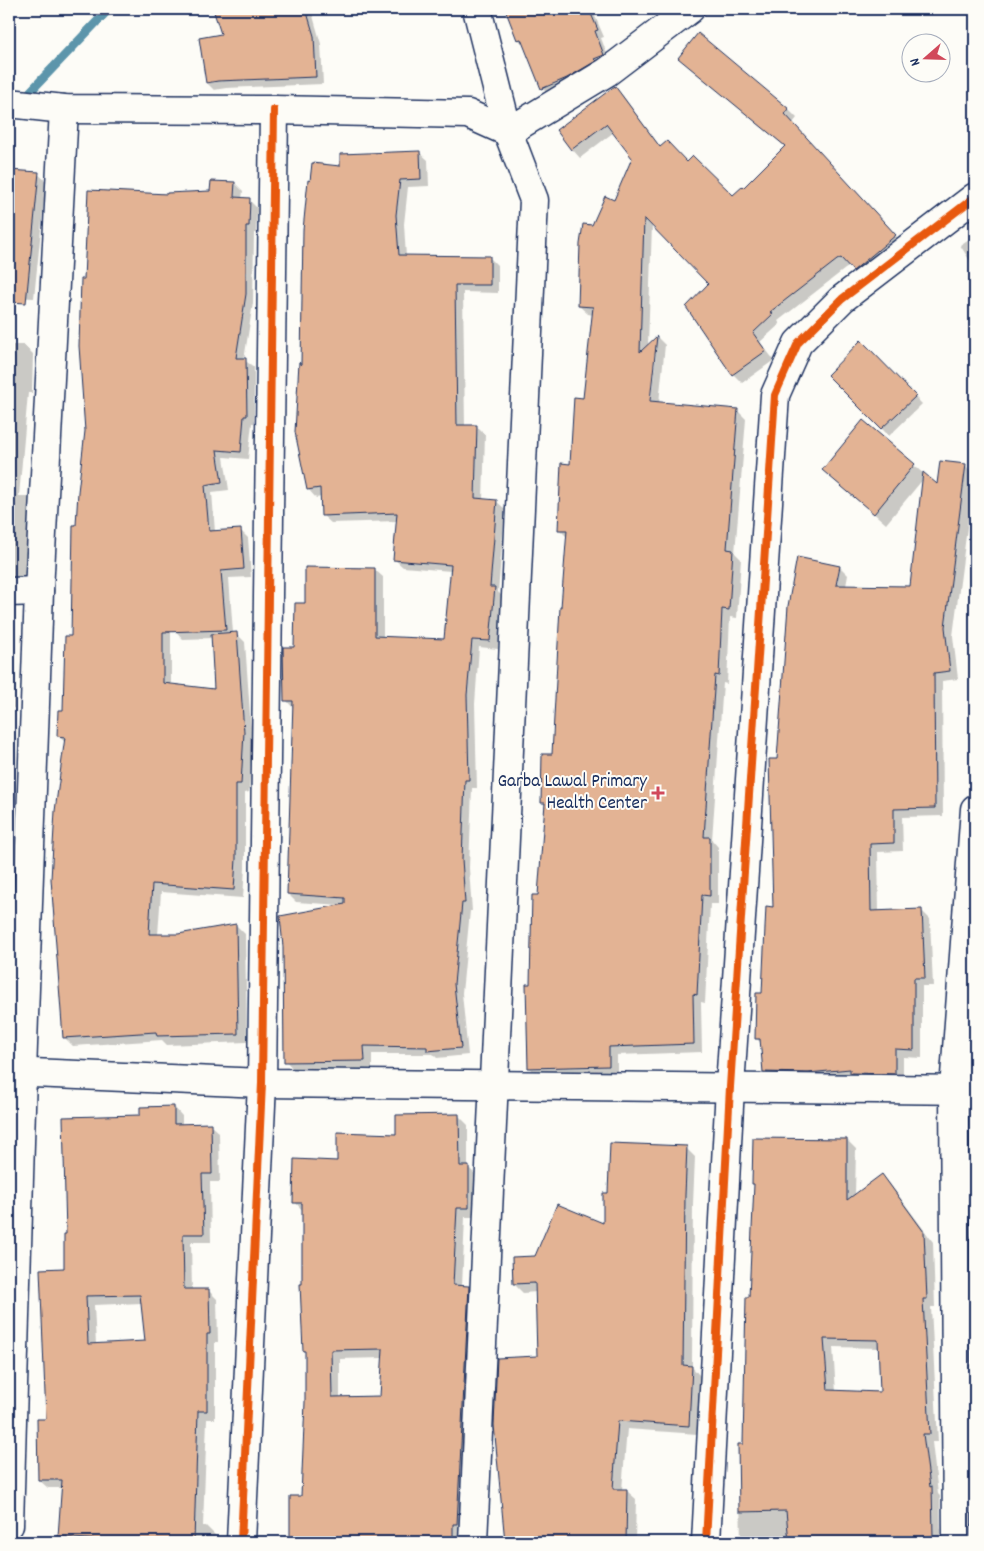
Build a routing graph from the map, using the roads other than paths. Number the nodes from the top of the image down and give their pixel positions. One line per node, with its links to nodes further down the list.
1 (477, 9): 6 (street)
2 (690, 9): 6 (street)
3 (9, 97): 4 (street)
4 (64, 109): 5 (street); 8 (street)
5 (274, 110): 6 (street); 12 (street)
6 (508, 132): 13 (street)
7 (975, 197): 14 (street)
8 (39, 591): 9 (street); 11 (street)
9 (9, 592)
10 (975, 810): 15 (street)
11 (15, 1072): 12 (street); 16 (street)
12 (262, 1083): 13 (street); 17 (street)
13 (494, 1084): 14 (street); 18 (street)
14 (730, 1087): 15 (street); 19 (street)
15 (965, 1089): 20 (street)
16 (9, 1525)
17 (241, 1542)
18 (473, 1542)
19 (706, 1542)
20 (957, 1542)

